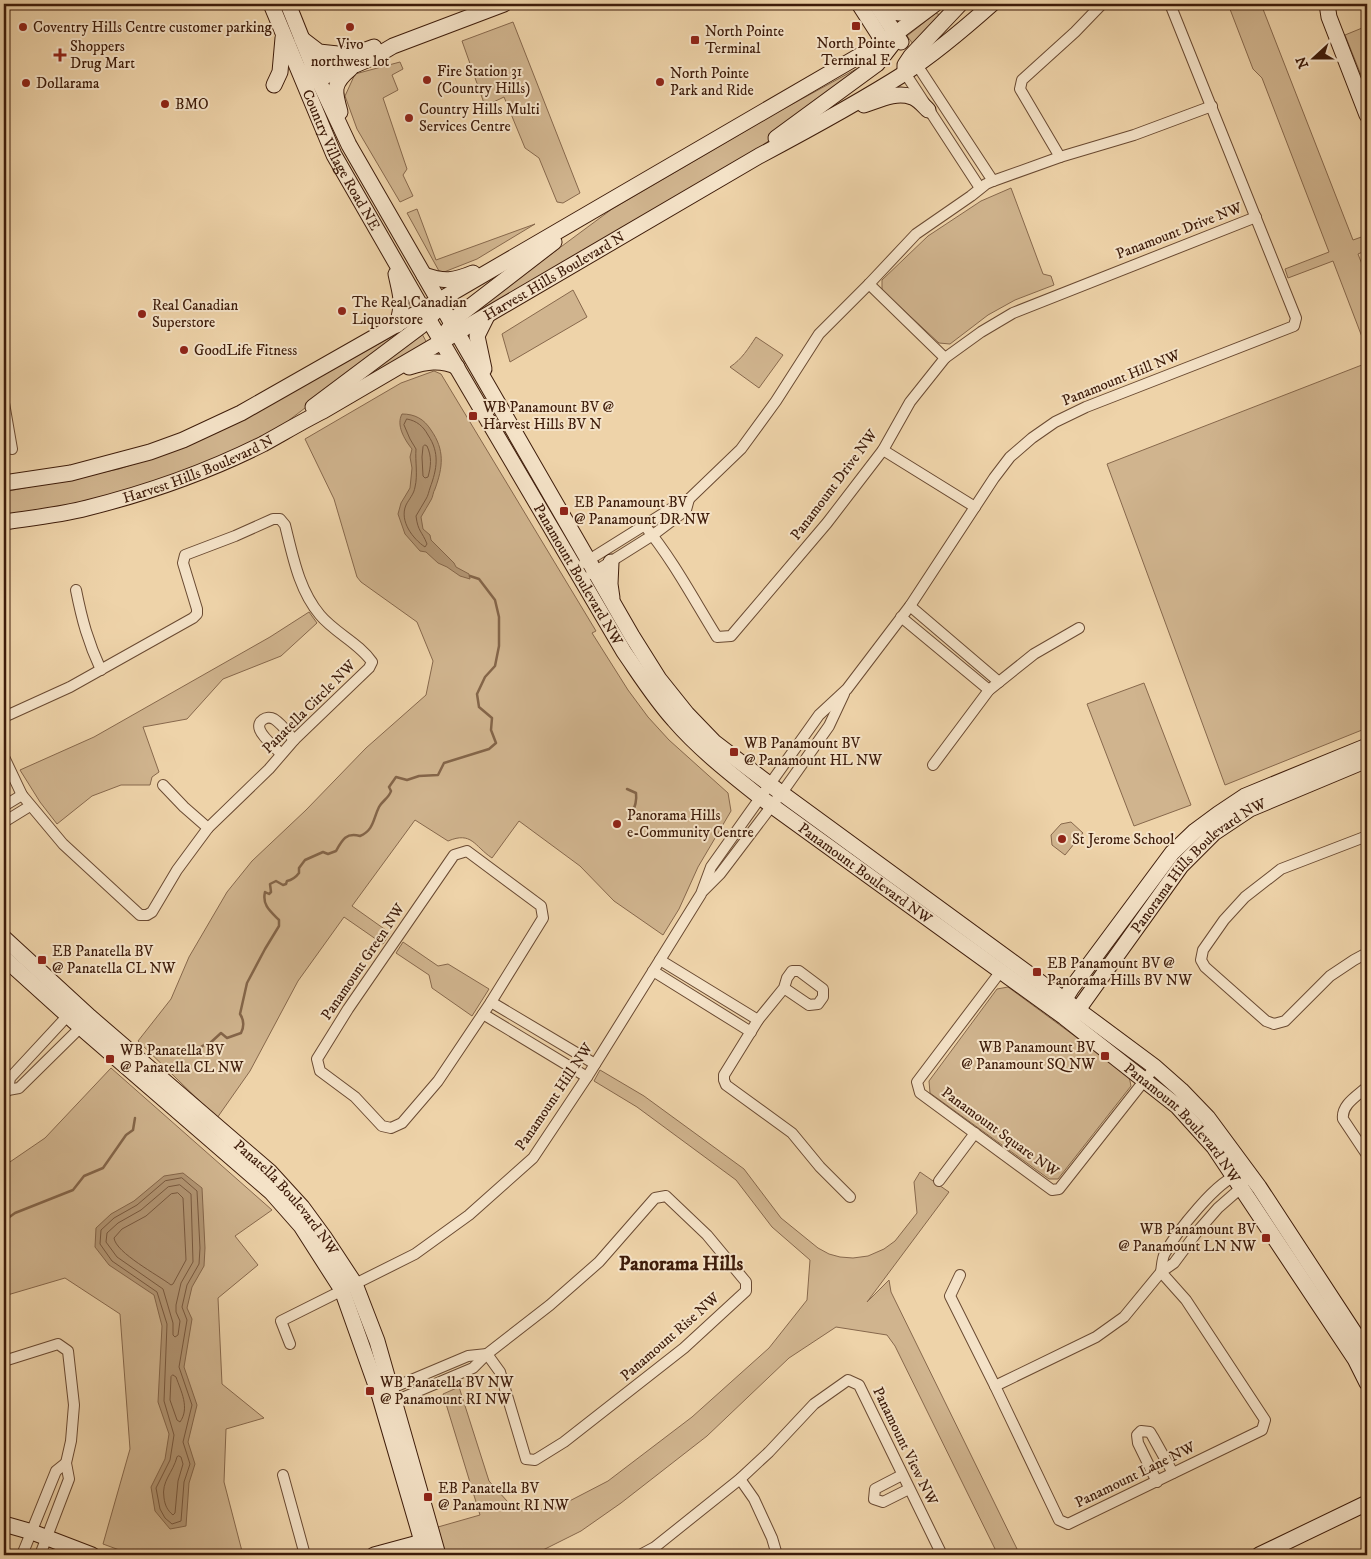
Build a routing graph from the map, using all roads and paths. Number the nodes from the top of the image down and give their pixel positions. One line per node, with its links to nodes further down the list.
1 (271, 4): 13 (street, Country Village Road NE)
2 (288, 4): 14 (street, Country Village Road NE)
3 (504, 4): 16 (street)
4 (859, 4): 15 (street)
5 (876, 4): 6 (street); 15 (street)
6 (923, 4)
7 (935, 4): 15 (street, Harvest Hills Boulevard N)
8 (960, 4): 17 (street)
9 (992, 4): 17 (street, Harvest Hills Boulevard N)
10 (1102, 4): 26 (street)
11 (1170, 4): 20 (street, Panamount Drive NW)
12 (1327, 4): 22 (street)
13 (283, 34): 18 (street, Country Village Road NE); 19 (street)
14 (302, 38): 16 (street); 18 (street, Country Village Road NE)
15 (889, 42): 17 (street); 25 (street); 29 (street, Harvest Hills Boulevard N)
16 (353, 60): 18 (street); 24 (street)
17 (911, 64): 21 (street); 23 (street, Harvest Hills Boulevard N); 27 (street)
18 (309, 77): 24 (street, Country Village Road NE); 32 (street, Country Village Road NE)
19 (274, 85)
20 (1212, 106): 26 (street); 30 (street, Panamount Drive NW)
21 (928, 110): 23 (street); 28 (street)
22 (1367, 115)
23 (832, 117): 25 (street, Harvest Hills Boulevard N)
24 (349, 145): 33 (street, Country Village Road NE)
25 (759, 156): 37 (street, Harvest Hills Boulevard N)
26 (1060, 157): 27 (street)
27 (993, 181): 28 (street)
28 (980, 188): 34 (street)
29 (599, 206): 31 (street, Harvest Hills Boulevard N); 39 (street)
30 (1256, 217): 41 (street, Panamount Drive NW); 51 (street, Panamount Hill NW)
31 (524, 250): 33 (street); 35 (street, Harvest Hills Boulevard N)
32 (390, 251): 36 (street, Country Village Road NE); 38 (street)
33 (424, 275): 35 (street, Country Village Road NE)
34 (869, 284): 41 (street); 50 (street)
35 (438, 301): 36 (street, Harvest Hills Boulevard N); 39 (street, Panamount Boulevard NW)
36 (425, 314): 38 (street, Harvest Hills Boulevard N); 40 (street, Panamount Boulevard NW); 46 (street)
37 (488, 314): 39 (street, Harvest Hills Boulevard N); 44 (street)
38 (397, 325): 49 (street, Harvest Hills Boulevard N)
39 (454, 328): 40 (street, Harvest Hills Boulevard N); 44 (street, Panamount Boulevard NW)
40 (442, 341): 42 (street, Panamount Boulevard NW); 43 (street, Harvest Hills Boulevard N)
41 (945, 358): 48 (street, Panamount Drive NW)
42 (457, 366): 43 (street); 56 (street, Panamount Boulevard NW)
43 (382, 376): 46 (street, Harvest Hills Boulevard N)
44 (491, 392): 56 (street, Panamount Boulevard NW)
45 (4, 403): 47 (street)
46 (275, 436): 52 (street, Harvest Hills Boulevard N)
47 (12, 449)
48 (883, 450): 51 (street); 54 (street, Panamount Drive NW)
49 (4, 482)
50 (689, 499): 53 (street); 54 (street)
51 (975, 507): 59 (street, Panamount Hill NW)
52 (4, 522)
53 (645, 526): 54 (street, Panamount Drive NW); 56 (street)
54 (653, 535): 55 (street)
55 (611, 562): 56 (street); 58 (street)
56 (585, 570): 58 (street, Panamount Boulevard NW); 76 (street, Panamount Boulevard NW)
57 (76, 590): 62 (street)
58 (614, 604): 73 (street, Panamount Boulevard NW)
59 (910, 606): 60 (street, Panamount Hill NW); 63 (street)
60 (901, 618): 64 (street, Panamount Hill NW); 65 (street)
61 (1079, 628): 63 (street)
62 (101, 670): 66 (street, Panatella Circle NW); 67 (street, Panatella Circle NW)
63 (999, 682): 65 (street)
64 (847, 689): 73 (street, Panamount Hill NW); 76 (street, Panamount Hill NW)
65 (989, 690): 72 (street)
66 (4, 717)
67 (294, 740): 69 (street, Panatella Circle NW); 69 (street)
68 (1367, 746): 94 (street, Panorama Hills Boulevard NW)
69 (282, 754): 80 (street, Panatella Circle NW)
70 (4, 757): 75 (street, Panatella Circle NW)
71 (1367, 760): 94 (street, Panorama Hills Boulevard NW)
72 (933, 765)
73 (769, 784): 76 (street, Panamount Boulevard NW)
74 (164, 786): 80 (street)
75 (22, 794): 77 (street); 78 (street, Panatella Circle NW)
76 (771, 798): 82 (street, Panamount Hill NW); 82 (street, Panamount Hill NW); 83 (street, Panamount Boulevard NW); 84 (street, Panamount Boulevard NW)
77 (4, 806)
78 (30, 806): 79 (street); 80 (street, Panatella Circle NW)
79 (4, 822)
80 (208, 828)
81 (1367, 836): 86 (street)
82 (701, 894): 88 (street, Panamount Hill NW)
83 (930, 901): 84 (street); 89 (street, Panamount Boulevard NW)
84 (921, 914): 89 (street, Panamount Boulevard NW)
85 (4, 938): 93 (street, Panatella Boulevard NW)
86 (1367, 953)
87 (4, 958): 93 (street, Panatella Boulevard NW)
88 (660, 960): 90 (street, Panamount Hill NW); 97 (street)
89 (1005, 966): 94 (street, Panamount Boulevard NW); 104 (street, Panamount Square NW)
90 (653, 971): 97 (street); 98 (street, Panamount Hill NW)
91 (784, 988): 97 (street)
92 (491, 1002): 95 (street, Panamount Green NW); 95 (street, Panamount Green NW); 98 (street)
93 (72, 1010): 96 (street, Panatella Boulevard NW); 103 (street)
94 (1067, 1010): 99 (street, Panamount Boulevard NW); 101 (street, Panamount Boulevard NW)
95 (483, 1014): 100 (street)
96 (86, 1022): 103 (street); 111 (street, Panatella Boulevard NW)
97 (754, 1026): 108 (street)
98 (595, 1064): 100 (street, Panamount Hill NW)
99 (1155, 1067): 101 (street, Panamount Square NW); 106 (street, Panamount Boulevard NW)
100 (587, 1077): 111 (street, Panamount Hill NW)
101 (1145, 1080): 104 (street, Panamount Square NW); 106 (street, Panamount Boulevard NW)
102 (1367, 1087): 105 (street)
103 (6, 1092)
104 (975, 1133): 107 (street)
105 (1367, 1156)
106 (1241, 1178): 109 (street); 109 (street); 113 (street, Panamount Boulevard NW)
107 (939, 1181)
108 (850, 1197)
109 (1161, 1272): 117 (street); 120 (street, Panamount Lane NW)
110 (960, 1275): 117 (street, Panamount Lane NW)
111 (349, 1287): 112 (street, Panamount Hill NW); 118 (street, Panatella Boulevard NW)
112 (290, 1344)
113 (1364, 1353): 116 (street, Panamount Boulevard NW)
114 (487, 1354): 114 (street, Panamount Rise NW); 118 (street, Panamount Rise NW)
115 (4, 1361): 119 (street)
116 (1367, 1383)
117 (995, 1386): 124 (street, Panamount Lane NW)
118 (387, 1397): 129 (street, Panatella Boulevard NW)
119 (66, 1463): 128 (street); 128 (street)
120 (1174, 1474): 124 (street, Panamount Lane NW); 124 (street)
121 (283, 1475): 134 (street)
122 (902, 1475): 123 (street, Panamount View NW); 125 (street, Panamount View NW); 125 (street)
123 (740, 1479): 130 (street, Panamount View NW); 137 (street)
124 (1157, 1482)
125 (909, 1489): 138 (street, Panamount View NW)
126 (1367, 1503): 139 (street)
127 (4, 1524): 128 (street)
128 (39, 1535): 131 (street); 132 (street); 133 (street)
129 (428, 1551): 135 (street, Panatella Boulevard NW)
130 (657, 1551): 136 (street, Panamount View NW)
131 (22, 1555)
132 (40, 1555)
133 (92, 1555)
134 (305, 1555)
135 (374, 1555)
136 (640, 1555)
137 (777, 1555)
138 (942, 1555)
139 (1259, 1555)

